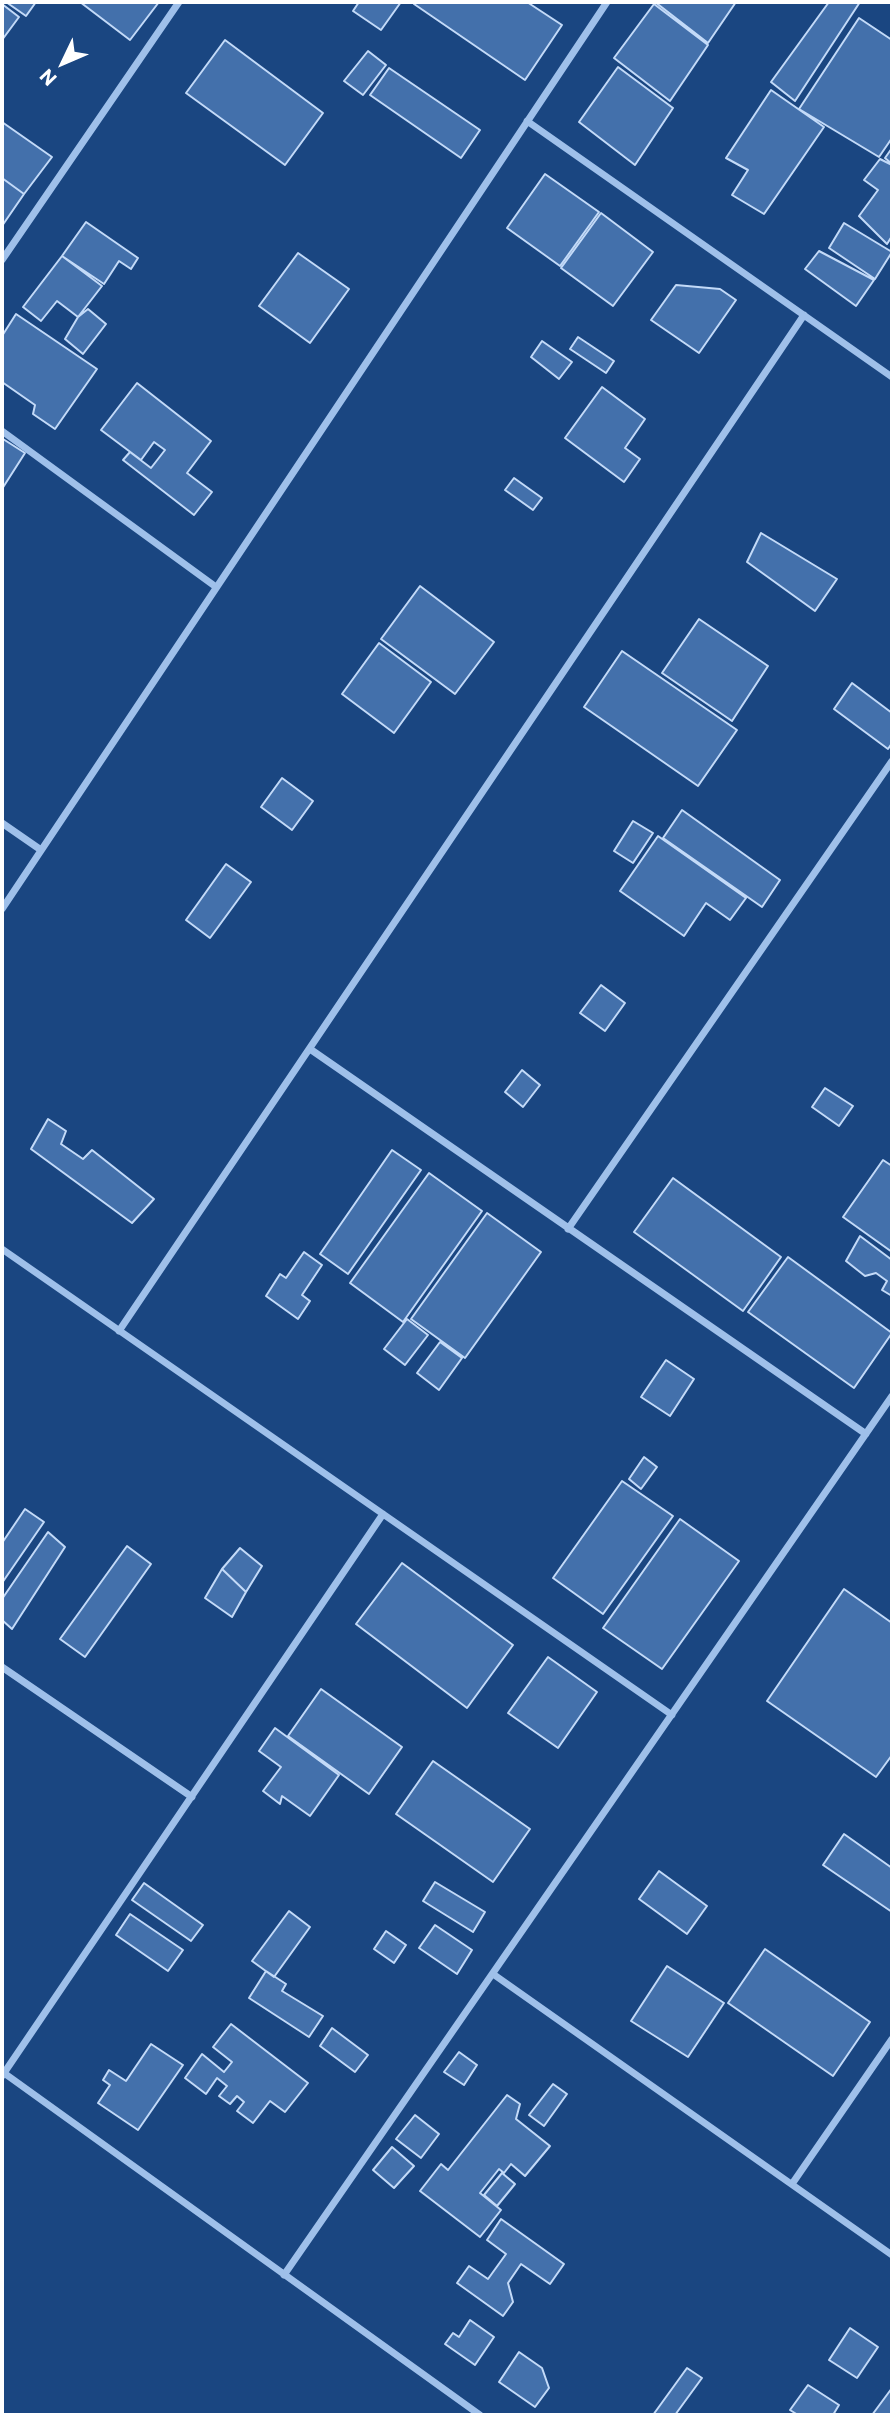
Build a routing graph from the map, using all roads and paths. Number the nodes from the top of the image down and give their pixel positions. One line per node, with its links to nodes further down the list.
1 (179, 2): 4 (street)
2 (607, 2): 3 (street)
3 (527, 121): 5 (street); 8 (street)
4 (2, 260)
5 (804, 315): 6 (street); 13 (street)
6 (892, 377)
7 (2, 431): 8 (street)
8 (216, 587): 11 (street)
9 (892, 761): 14 (street)
10 (2, 823): 11 (street)
11 (41, 850): 12 (street)
12 (2, 909)
13 (310, 1049): 14 (street); 16 (street)
14 (568, 1229): 18 (street)
15 (2, 1249): 16 (street)
16 (119, 1331): 19 (street)
17 (892, 1396): 18 (street)
18 (866, 1434): 21 (street)
19 (383, 1514): 21 (street); 22 (street)
20 (2, 1667): 22 (street)
21 (672, 1715): 23 (street)
22 (192, 1797): 25 (street)
23 (493, 1974): 26 (street); 28 (street)
24 (892, 2039): 26 (street)
25 (3, 2075): 28 (street)
26 (792, 2184): 27 (street)
27 (892, 2255)
28 (284, 2275): 29 (street)
29 (480, 2415)

